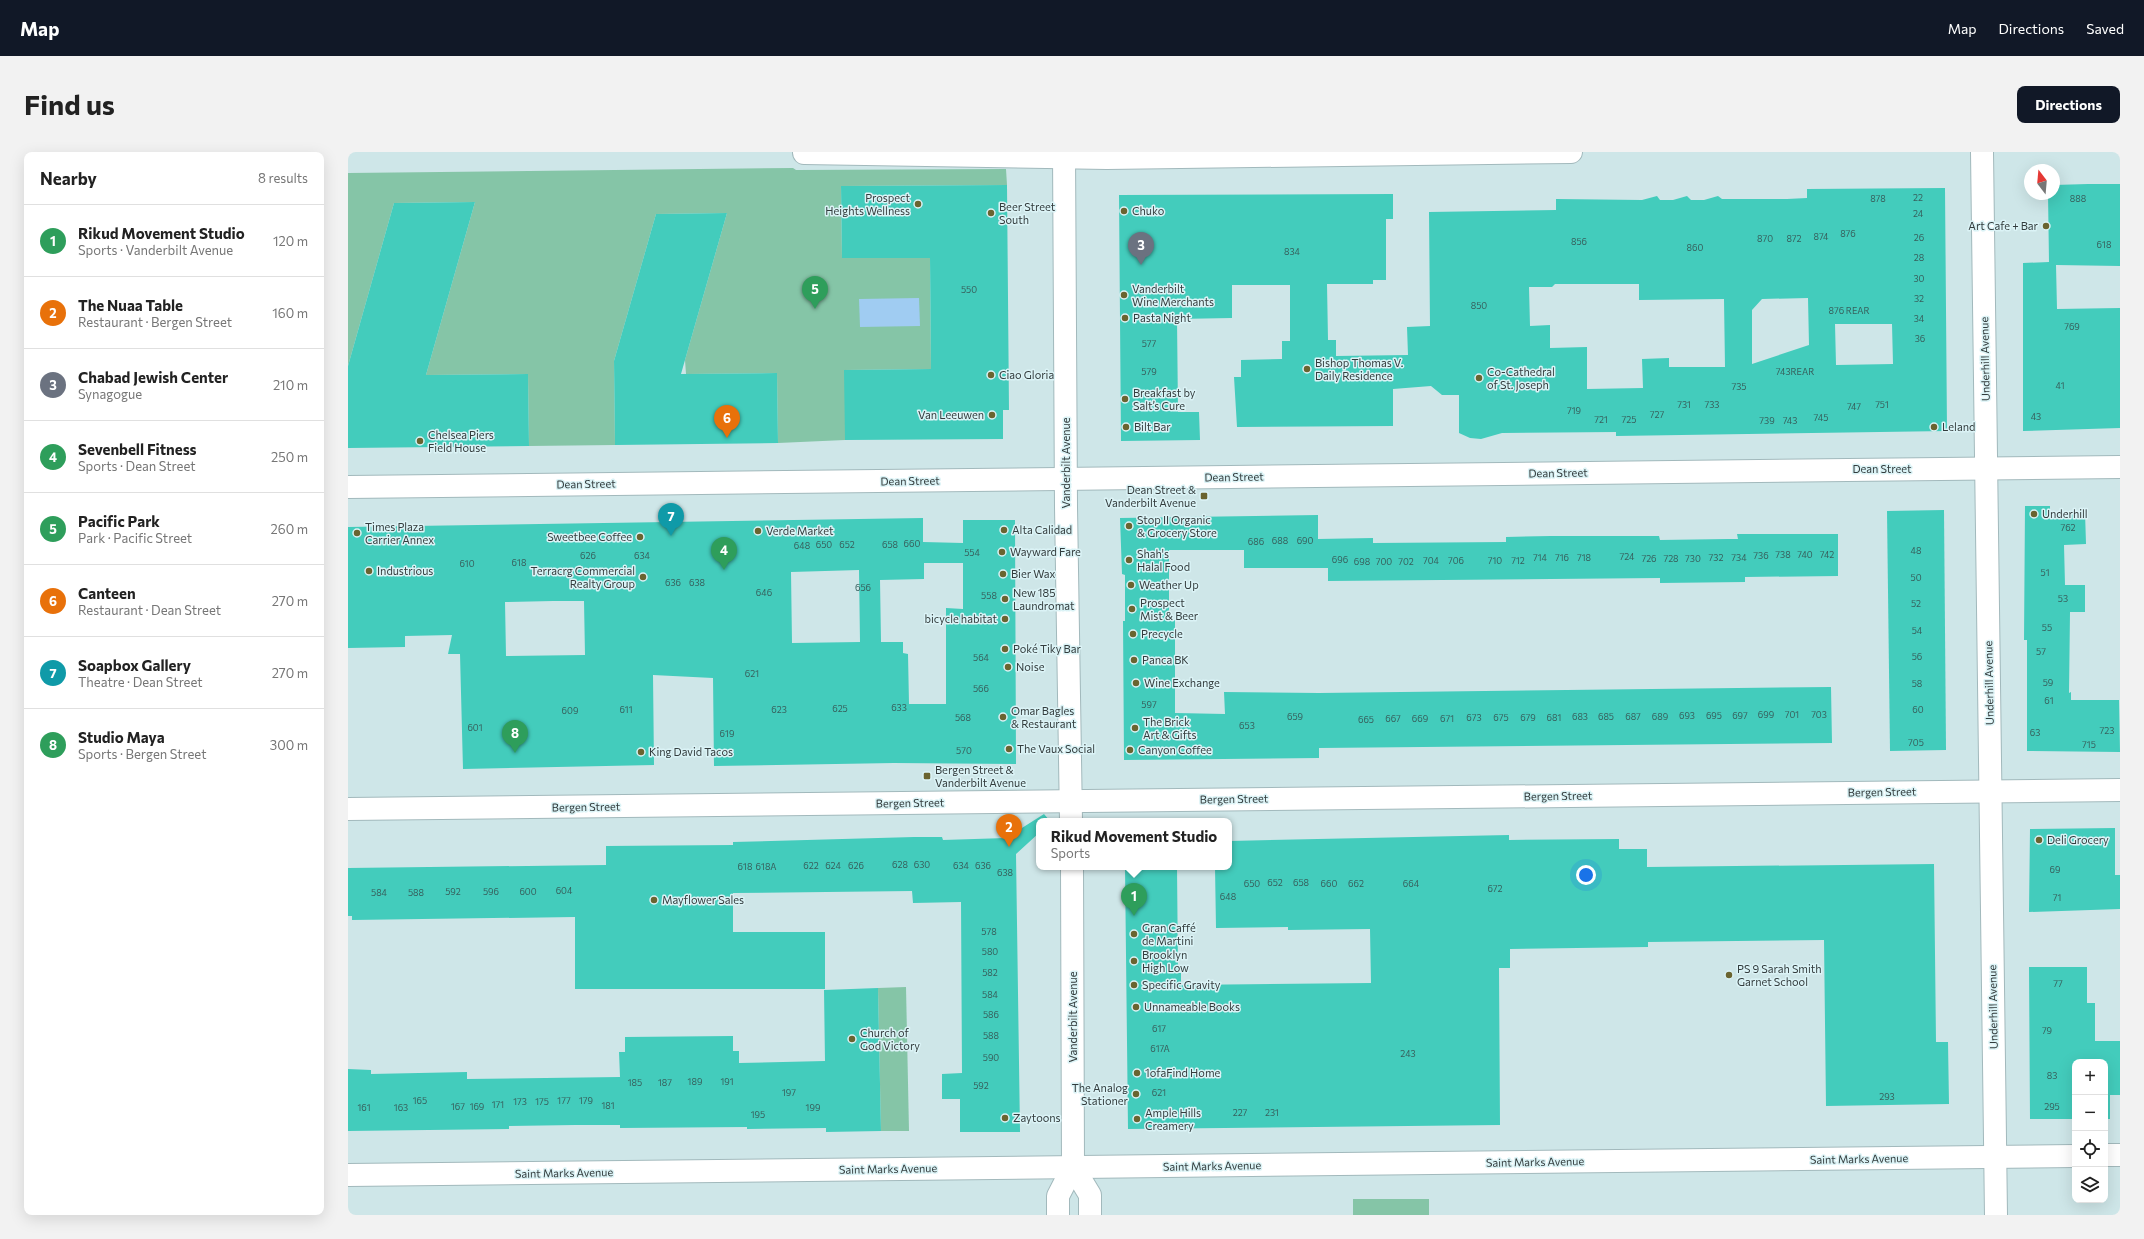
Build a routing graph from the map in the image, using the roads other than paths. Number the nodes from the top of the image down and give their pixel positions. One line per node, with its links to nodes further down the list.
1 (1571, 152): 4 (street)
2 (1982, 152): 6 (street, Underhill Avenue)
3 (804, 153): 4 (street)
4 (1064, 154): 7 (street, Vanderbilt Avenue)
5 (2120, 467): 6 (street, Dean Street)
6 (1987, 468): 7 (street, Dean Street); 10 (street, Underhill Avenue)
7 (1066, 479): 8 (street, Dean Street); 12 (street, Vanderbilt Avenue)
8 (348, 487)
9 (2120, 790): 10 (street, Bergen Street)
10 (1990, 791): 12 (street, Bergen Street); 17 (street, Underhill Avenue)
11 (348, 809): 12 (street, Bergen Street)
12 (1071, 811)
13 (1072, 870): 18 (street, Vanderbilt Avenue)
14 (2108, 1155): 15 (street)
15 (2120, 1155)
16 (2072, 1156): 17 (street, Saint Marks Avenue)
17 (1995, 1158): 18 (street, Saint Marks Avenue); 22 (street, Underhill Avenue)
18 (1073, 1167): 19 (street, Saint Marks Avenue); 20 (street, Vanderbilt Avenue); 21 (street)
19 (348, 1176)
20 (1058, 1215)
21 (1090, 1215)
22 (1996, 1215)

